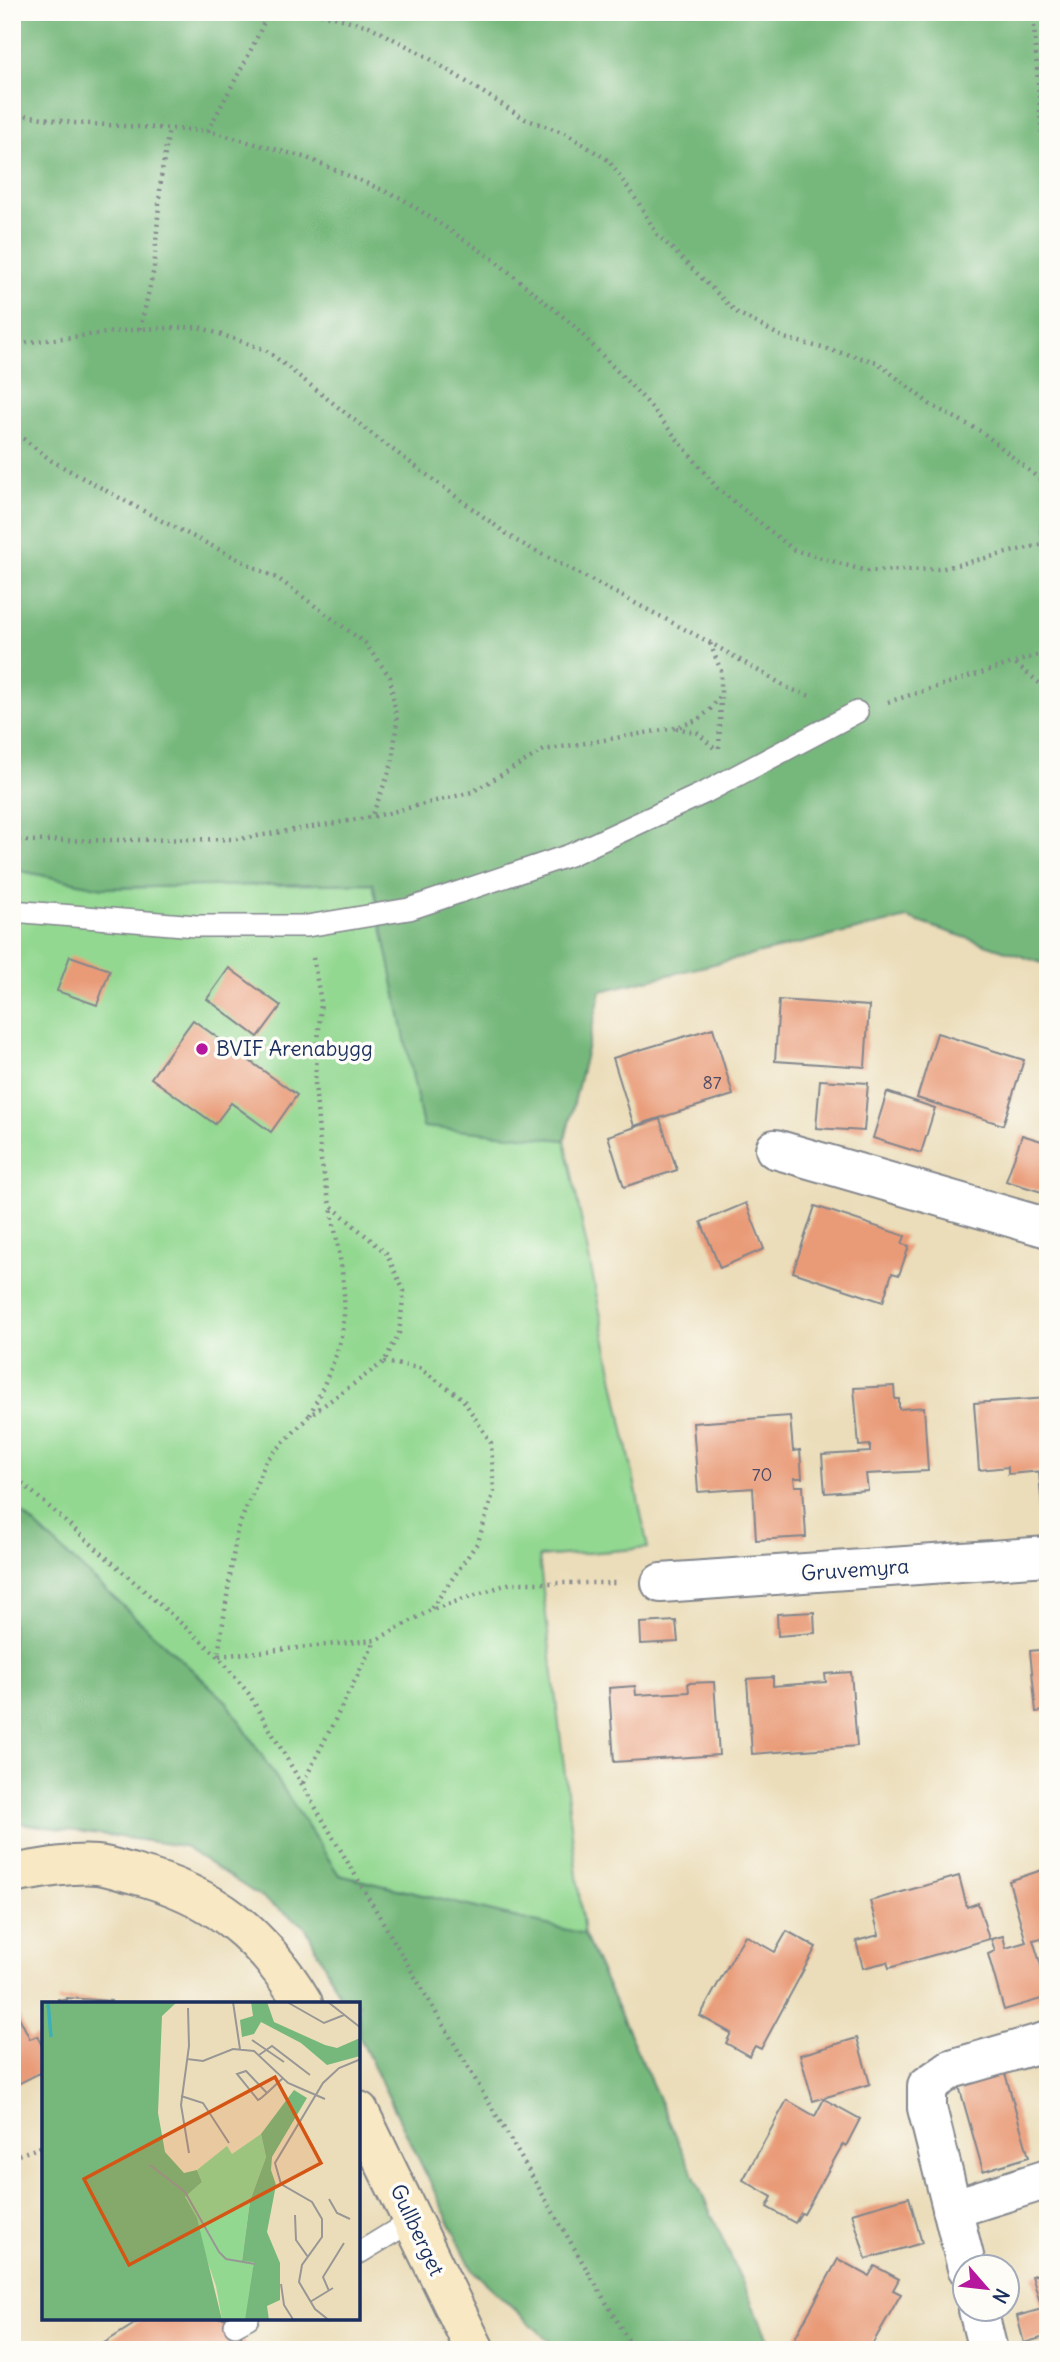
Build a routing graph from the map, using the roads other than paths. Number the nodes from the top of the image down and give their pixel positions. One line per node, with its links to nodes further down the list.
1 (858, 712): 2 (lane)
2 (12, 911)
3 (775, 1149): 4 (street)
4 (1048, 1228)
5 (1048, 1556): 6 (street, Gruvemyra)
6 (661, 1583)
7 (12, 1874): 8 (street)
8 (302, 2002)
9 (1048, 2041): 12 (street)
10 (360, 2113): 13 (street, Gullberget)
11 (1048, 2179): 12 (street)
12 (952, 2209): 15 (street)
13 (413, 2220): 14 (lane); 17 (street, Gullberget)
14 (360, 2252)
15 (964, 2254)
16 (982, 2324): 18 (street)
17 (474, 2350)
18 (988, 2350)

